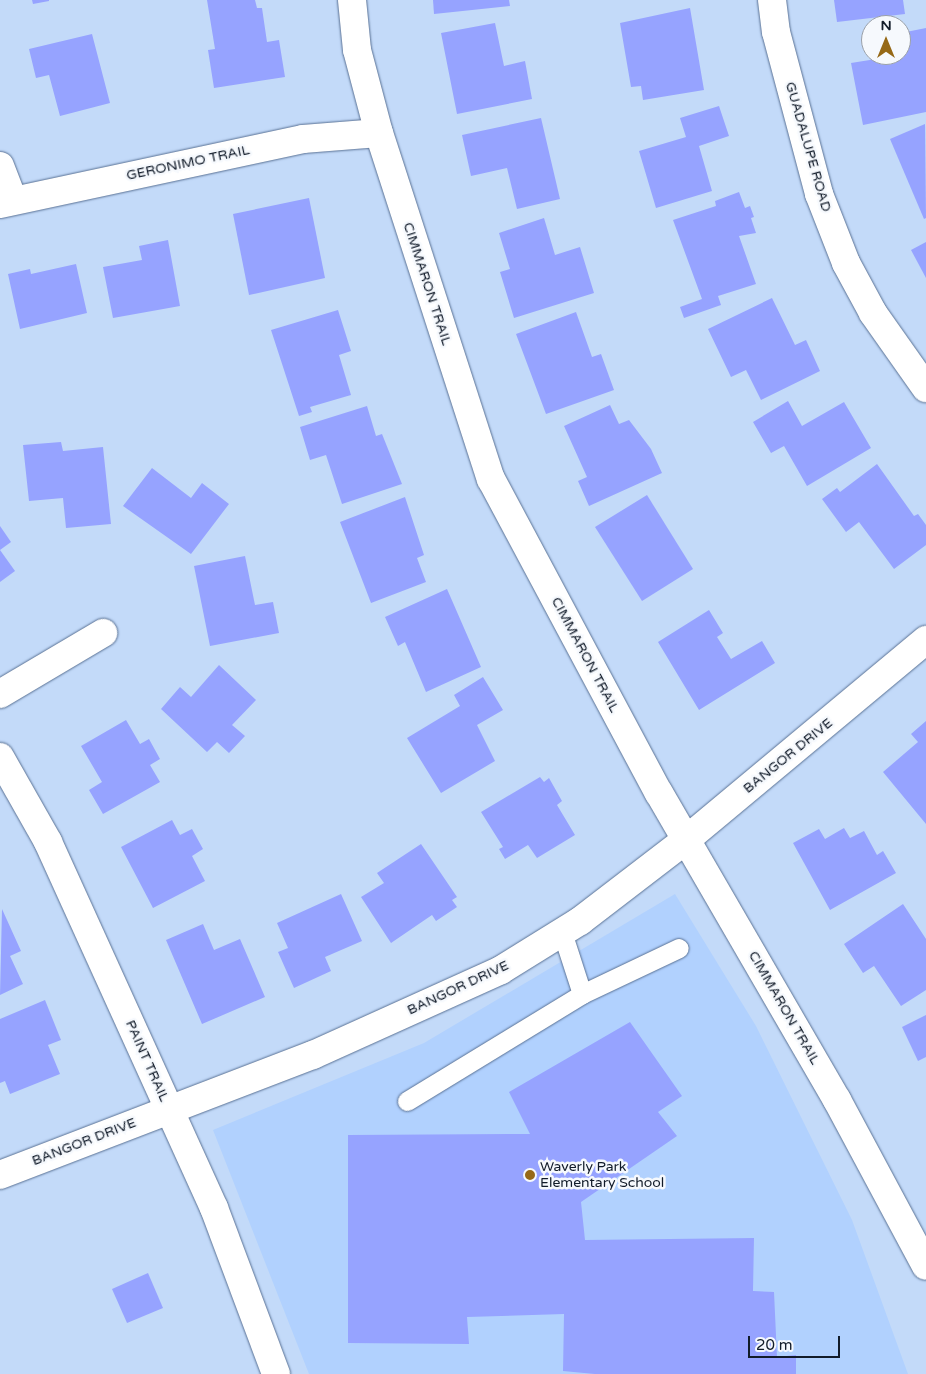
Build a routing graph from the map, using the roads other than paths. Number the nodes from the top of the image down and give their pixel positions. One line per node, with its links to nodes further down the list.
1 (352, 0): 3 (street, CIMMARON TRAIL)
2 (772, 0): 6 (street, GUADALUPE ROAD)
3 (378, 133): 5 (street, GERONIMO TRAIL); 11 (street, CIMMARON TRAIL)
4 (0, 166): 5 (street)
5 (7, 202)
6 (926, 388)
7 (103, 633): 9 (street)
8 (926, 640): 11 (street, BANGOR DRIVE)
9 (0, 694)
10 (0, 757): 16 (street, PAINT TRAIL)
11 (687, 839): 12 (street, BANGOR DRIVE); 18 (street, CIMMARON TRAIL)
12 (562, 932): 14 (lane); 16 (street, BANGOR DRIVE)
13 (679, 948): 14 (lane)
14 (582, 994): 15 (lane)
15 (407, 1101)
16 (169, 1108): 17 (street, BANGOR DRIVE); 19 (street, PAINT TRAIL)
17 (0, 1175)
18 (926, 1266)
19 (276, 1374)

